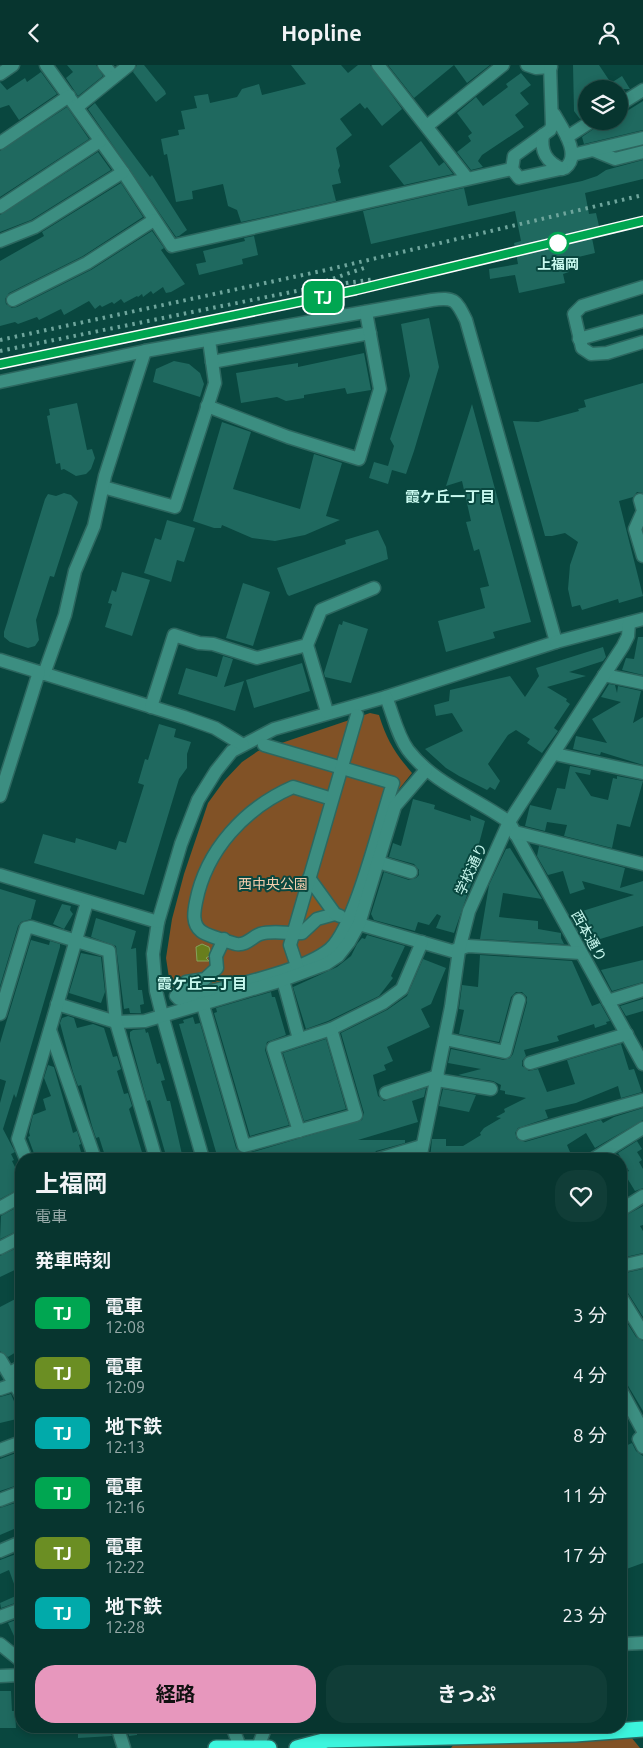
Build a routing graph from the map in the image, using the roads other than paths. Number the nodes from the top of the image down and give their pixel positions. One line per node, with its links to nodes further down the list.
1 (13, 65): 9 (street)
2 (46, 65): 12 (street)
3 (104, 65): 10 (street)
4 (129, 65): 10 (street)
5 (378, 65): 16 (street)
6 (503, 65): 16 (street)
7 (527, 65): 8 (street)
8 (550, 66): 15 (street)
9 (0, 74)
10 (114, 77): 14 (street)
11 (643, 90): 13 (street)
12 (69, 95): 14 (street); 22 (street)
13 (628, 99)
14 (77, 107): 21 (street)
15 (554, 114): 18 (street); 19 (street)
16 (427, 126): 29 (street)
17 (578, 129): 19 (street)
18 (547, 133): 19 (street); 26 (street); 27 (street)
19 (566, 135): 25 (street)
20 (643, 139): 23 (street)
21 (100, 141): 28 (street); 30 (street)
22 (0, 143)
23 (593, 150): 24 (street); 25 (street)
24 (643, 152)
25 (572, 155): 27 (street)
26 (512, 169): 27 (street); 29 (street)
27 (562, 169)
28 (123, 172): 31 (street); 32 (street)
29 (466, 177): 31 (street)
30 (0, 207)
31 (154, 220): 34 (street)
32 (0, 241)
33 (643, 287): 38 (street)
34 (13, 300)
35 (366, 312): 37 (street); 39 (street); 51 (street)
36 (643, 321): 38 (street)
37 (370, 333): 42 (street); 44 (street)
38 (579, 339): 40 (street)
39 (209, 340): 41 (street); 42 (street)
40 (643, 342)
41 (145, 351): 43 (street); 45 (street)
42 (212, 362): 44 (street)
43 (0, 382)
44 (207, 407): 45 (street)
45 (104, 487): 54 (street)
46 (640, 500): 47 (street)
47 (643, 556)
48 (374, 588): 52 (street)
49 (643, 619): 50 (street)
50 (629, 623): 51 (street); 55 (street, 学校通り)
51 (556, 642): 57 (street)
52 (307, 645): 58 (street); 59 (street)
53 (0, 660): 54 (street)
54 (42, 673): 58 (street); 67 (street)
55 (604, 675): 56 (street); 63 (street, 学校通り)
56 (643, 683)
57 (386, 697): 59 (street); 65 (street)
58 (151, 707): 61 (street)
59 (327, 713): 61 (street)
60 (357, 715): 64 (street)
61 (243, 745): 79 (street)
62 (264, 745): 64 (street)
63 (555, 754): 66 (street); 69 (street, 学校通り)
64 (341, 768): 68 (street); 78 (street)
65 (426, 771): 69 (street); 71 (street)
66 (643, 773)
67 (0, 796)
68 (332, 799): 75 (street); 81 (street)
69 (510, 822): 70 (street, 西本通り); 84 (street, 学校通り)
70 (515, 835): 72 (street); 85 (street, 西本通り)
71 (378, 862): 73 (street); 78 (street)
72 (643, 864)
73 (411, 872)
74 (0, 875): 76 (street)
75 (309, 877): 77 (street); 80 (street)
76 (86, 902): 79 (street); 82 (street)
77 (335, 914): 78 (street); 80 (street)
78 (354, 921): 83 (street); 86 (street); 87 (street)
79 (158, 922): 94 (street)
80 (293, 934): 81 (street); 86 (street)
81 (224, 939): 86 (street)
82 (76, 940): 92 (street); 93 (street); 95 (street)
83 (422, 942): 84 (street); 96 (street)
84 (459, 950): 85 (street); 100 (street, 学校通り)
85 (581, 953): 90 (street, 西本通り)
86 (297, 966)
87 (283, 980): 91 (street); 99 (street)
88 (643, 990): 90 (street)
89 (519, 1000): 100 (street)
90 (608, 1001): 98 (street, 西本通り)
91 (202, 1002): 94 (street); 108 (street)
92 (57, 1004): 95 (street); 97 (street)
93 (0, 1014)
94 (162, 1015): 95 (street); 113 (street)
95 (116, 1022): 112 (street)
96 (331, 1029): 99 (street); 108 (street)
97 (50, 1030): 110 (street); 111 (street)
98 (627, 1034): 101 (street); 102 (street, 西本通り)
99 (299, 1039): 108 (street)
100 (445, 1039): 103 (street, 学校通り)
101 (530, 1063)
102 (643, 1064)
103 (437, 1078): 104 (street); 105 (street); 114 (street, 学校通り)
104 (492, 1089)
105 (386, 1093)
106 (643, 1100): 109 (street)
107 (643, 1128): 115 (street)
108 (299, 1131)
109 (523, 1134)
110 (24, 1153)
111 (92, 1153)
112 (154, 1153)
113 (201, 1153)
114 (421, 1153)
115 (603, 1153)
116 (643, 1196): 118 (street)
117 (15, 1199): 119 (street)
118 (627, 1206)
119 (0, 1208)
120 (15, 1240): 121 (street)
121 (0, 1248)
122 (643, 1261): 123 (street)
123 (627, 1265)
124 (627, 1307): 125 (street)
125 (643, 1333)
126 (0, 1359): 127 (street)
127 (15, 1384): 128 (street)
128 (0, 1389)
129 (627, 1401): 130 (street)
130 (643, 1431)
131 (643, 1435): 133 (street)
132 (15, 1444): 134 (street)
133 (643, 1447)
134 (0, 1450)
135 (15, 1494): 136 (street)
136 (0, 1500)
137 (15, 1545): 138 (street)
138 (0, 1551)
139 (15, 1611): 140 (street)
140 (0, 1617)
141 (643, 1643): 142 (street)
142 (627, 1644)
143 (0, 1645): 144 (street)
144 (15, 1656)
145 (15, 1675): 146 (street)
146 (0, 1676)
147 (643, 1729): 148 (highway)
148 (627, 1730)
149 (119, 1733): 156 (street)
150 (235, 1733): 154 (street)
151 (263, 1733): 155 (street)
152 (598, 1733): 153 (highway)
153 (456, 1736): 159 (highway); 160 (highway)
154 (240, 1747): 155 (highway); 157 (highway)
155 (258, 1747): 158 (highway)
156 (124, 1748)
157 (216, 1748)
158 (269, 1748)
159 (297, 1748)
160 (446, 1748)

